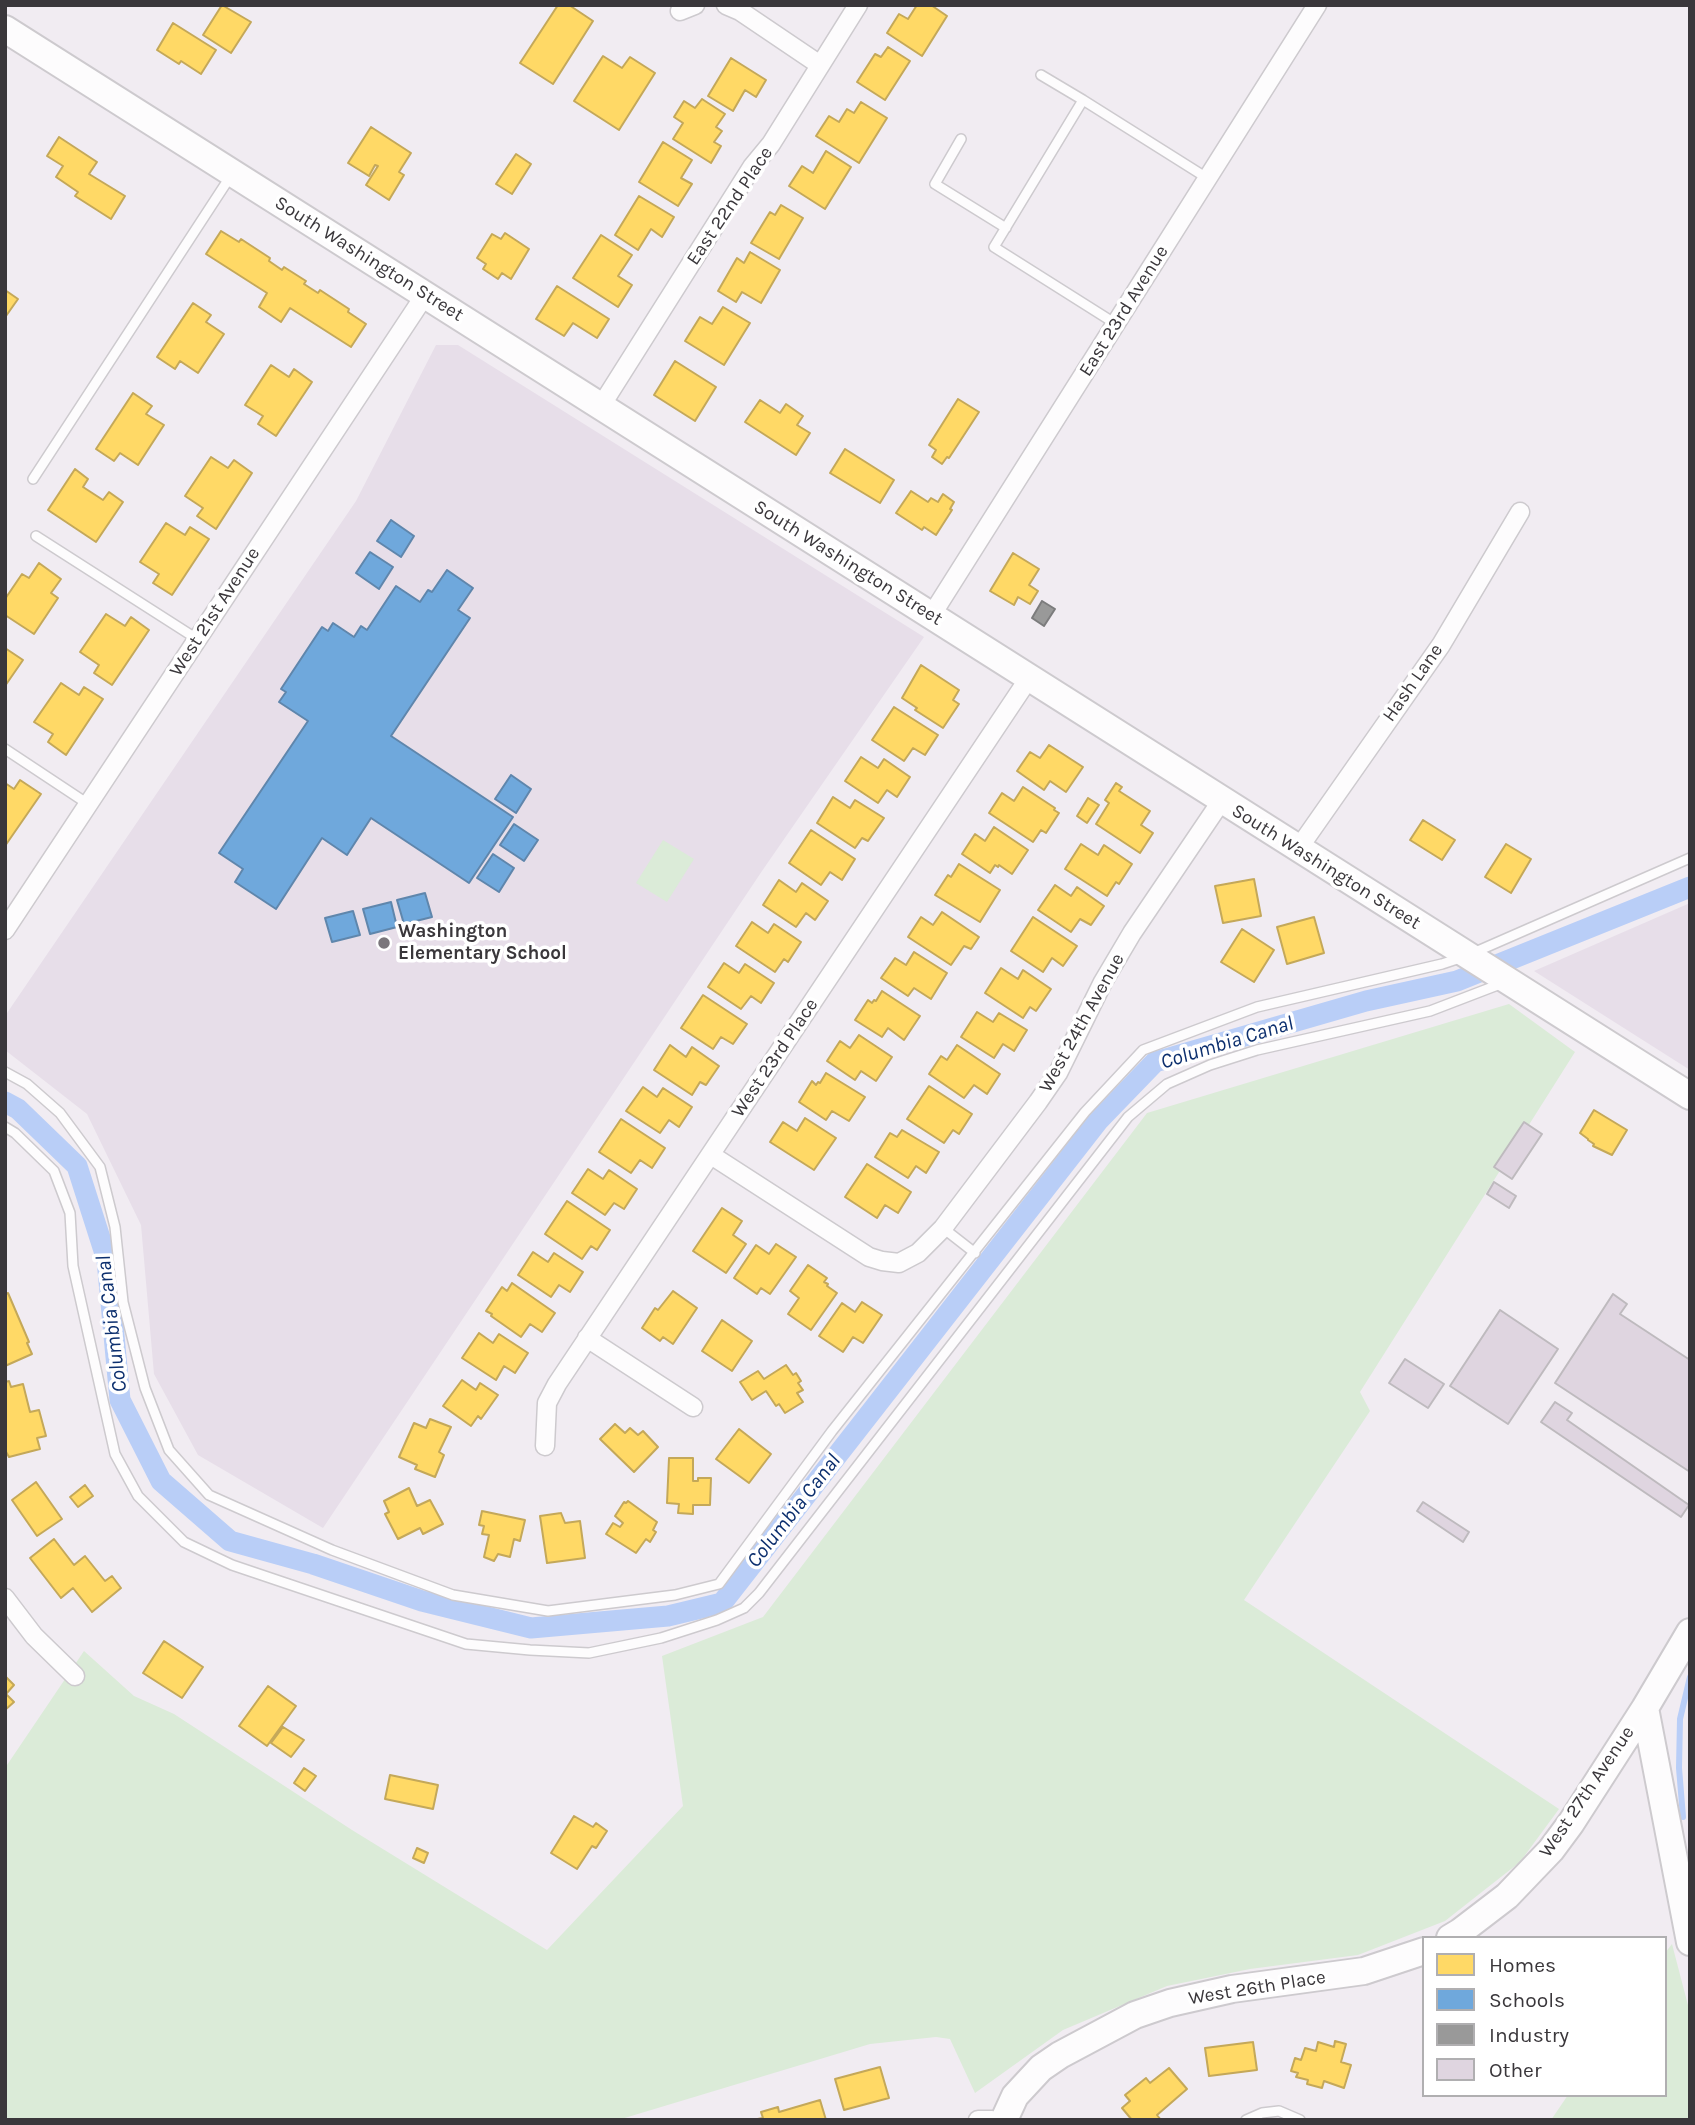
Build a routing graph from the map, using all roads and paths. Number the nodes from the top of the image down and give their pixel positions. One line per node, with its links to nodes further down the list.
1 (726, 5): 5 (street)
2 (858, 5): 5 (street, East 22nd Place)
3 (1317, 5): 10 (street, East 23rd Avenue)
4 (5, 29): 9 (main road, South Washington Street)
5 (820, 65): 14 (street, East 22nd Place)
6 (1041, 75): 7 (lane)
7 (1083, 100): 10 (lane); 11 (lane)
8 (961, 139): 11 (lane)
9 (233, 173): 12 (main road, South Washington Street); 15 (lane)
10 (1207, 178): 13 (street, East 23rd Avenue)
11 (1006, 228): 13 (lane)
12 (425, 295): 14 (main road, South Washington Street); 19 (street, West 21st Avenue)
13 (1116, 324): 18 (street, East 23rd Avenue)
14 (601, 406): 18 (main road, South Washington Street)
15 (33, 479)
16 (1520, 512): 24 (street, Hash Lane)
17 (36, 536): 19 (lane)
18 (931, 616): 20 (main road, South Washington Street)
19 (197, 639): 23 (street, West 21st Avenue)
20 (1029, 678): 22 (main road, South Washington Street); 31 (street, West 23rd Place)
21 (5, 749): 23 (lane)
22 (1222, 800): 24 (main road, South Washington Street); 32 (street, West 24th Avenue)
23 (88, 804): 26 (street, West 21st Avenue)
24 (1298, 849): 27 (main road, South Washington Street)
25 (1690, 858): 27 (lane)
26 (5, 930)
27 (1487, 969): 29 (main road, South Washington Street); 30 (lane); 33 (lane)
28 (5, 1072): 33 (lane)
29 (1690, 1096)
30 (5, 1127)
31 (711, 1155): 32 (street, West 24th Avenue); 34 (street, West 23rd Place)
32 (943, 1228): 33 (lane)
33 (975, 1253)
34 (587, 1338): 35 (street); 36 (street, West 23rd Place)
35 (693, 1407)
36 (545, 1446)
37 (5, 1598): 39 (street)
38 (1690, 1632): 40 (main road, West 27th Avenue)
39 (75, 1676)
40 (1645, 1708): 41 (main road, West 27th Avenue); 42 (main road)
41 (1455, 1935)
42 (1690, 1942)
43 (1422, 1952): 46 (main road, West 26th Place)
44 (978, 2120): 45 (street)
45 (992, 2120)
46 (1004, 2120)
47 (1246, 2120): 48 (lane)
48 (1300, 2120)

